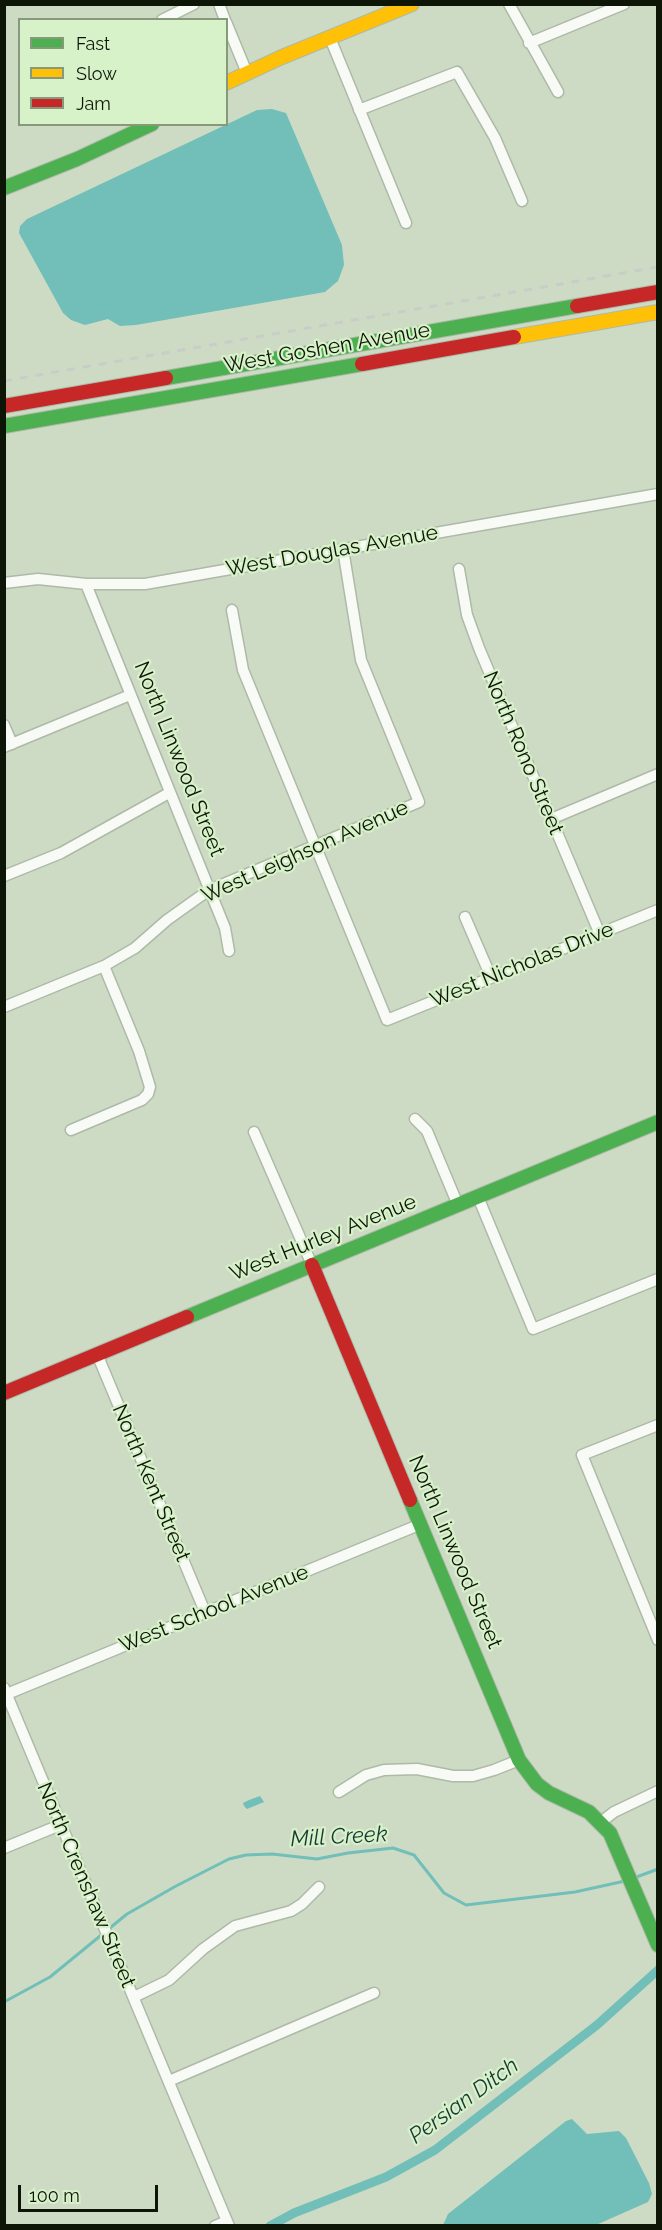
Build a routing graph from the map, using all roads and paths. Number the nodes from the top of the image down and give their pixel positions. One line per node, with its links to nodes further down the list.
1 (194, 4): 6 (street)
2 (219, 4): 7 (street)
3 (412, 4): 9 (street)
4 (509, 4): 10 (street)
5 (624, 4): 10 (street)
6 (166, 18)
7 (225, 18)
8 (228, 26): 11 (street)
9 (330, 38): 11 (street); 14 (street)
10 (530, 43): 13 (street)
11 (247, 73): 12 (street)
12 (228, 82)
13 (558, 92)
14 (359, 110): 17 (street); 18 (street)
15 (148, 126): 16 (street)
16 (4, 188)
17 (522, 201)
18 (406, 223)
19 (653, 293): 20 (street); 21 (street, West Goshen Avenue)
20 (656, 316): 22 (street, West Goshen Avenue)
21 (315, 352): 22 (street); 23 (street, West Goshen Avenue)
22 (205, 391): 24 (street, West Goshen Avenue)
23 (4, 406)
24 (4, 426)
25 (657, 494): 26 (street, West Douglas Avenue)
26 (343, 549): 29 (street, West Douglas Avenue); 37 (street, West Leighson Avenue)
27 (459, 569): 36 (street, North Rono Street)
28 (4, 583): 29 (street, West Douglas Avenue)
29 (86, 584): 31 (street, North Linwood Street)
30 (232, 610): 37 (street)
31 (130, 694): 33 (street); 35 (street, North Linwood Street)
32 (4, 725): 33 (street)
33 (8, 746)
34 (657, 774): 36 (street)
35 (169, 793): 38 (street); 39 (street, North Linwood Street)
36 (551, 819): 42 (street, North Rono Street)
37 (315, 846): 39 (street, West Leighson Avenue); 45 (street, West Nicholas Drive)
38 (4, 876)
39 (209, 890): 43 (street, North Linwood Street); 44 (street, West Leighson Avenue)
40 (657, 910): 42 (street, West Nicholas Drive)
41 (465, 917): 45 (street)
42 (599, 933): 45 (street, West Nicholas Drive)
43 (229, 951)
44 (104, 966): 46 (street, West Leighson Avenue); 49 (street)
45 (491, 977)
46 (4, 1007)
47 (415, 1119): 52 (street)
48 (657, 1122): 51 (street, West Hurley Avenue)
49 (71, 1130)
50 (254, 1132): 53 (street)
51 (478, 1197): 52 (street, West Hurley Avenue); 54 (street)
52 (458, 1205): 53 (street, West Hurley Avenue)
53 (312, 1265): 55 (street, West Hurley Avenue); 58 (street, North Linwood Street)
54 (657, 1279)
55 (97, 1354): 56 (street, West Hurley Avenue); 59 (street, North Kent Street)
56 (4, 1393)
57 (657, 1425): 60 (street)
58 (421, 1524): 59 (street, West School Avenue); 62 (street, North Linwood Street)
59 (205, 1612): 61 (street, West School Avenue)
60 (657, 1640)
61 (6, 1691): 66 (street, North Crenshaw Street)
62 (519, 1760): 64 (street); 65 (street, North Linwood Street)
63 (657, 1791): 65 (street)
64 (339, 1792)
65 (601, 1822): 69 (street)
66 (60, 1825): 67 (street); 71 (street, North Crenshaw Street)
67 (4, 1848)
68 (319, 1887): 71 (street)
69 (657, 1945)
70 (374, 1993): 72 (street)
71 (134, 1997): 72 (street, North Crenshaw Street)
72 (169, 2081): 73 (street, North Crenshaw Street)
73 (228, 2223): 74 (street)
74 (215, 2226)

